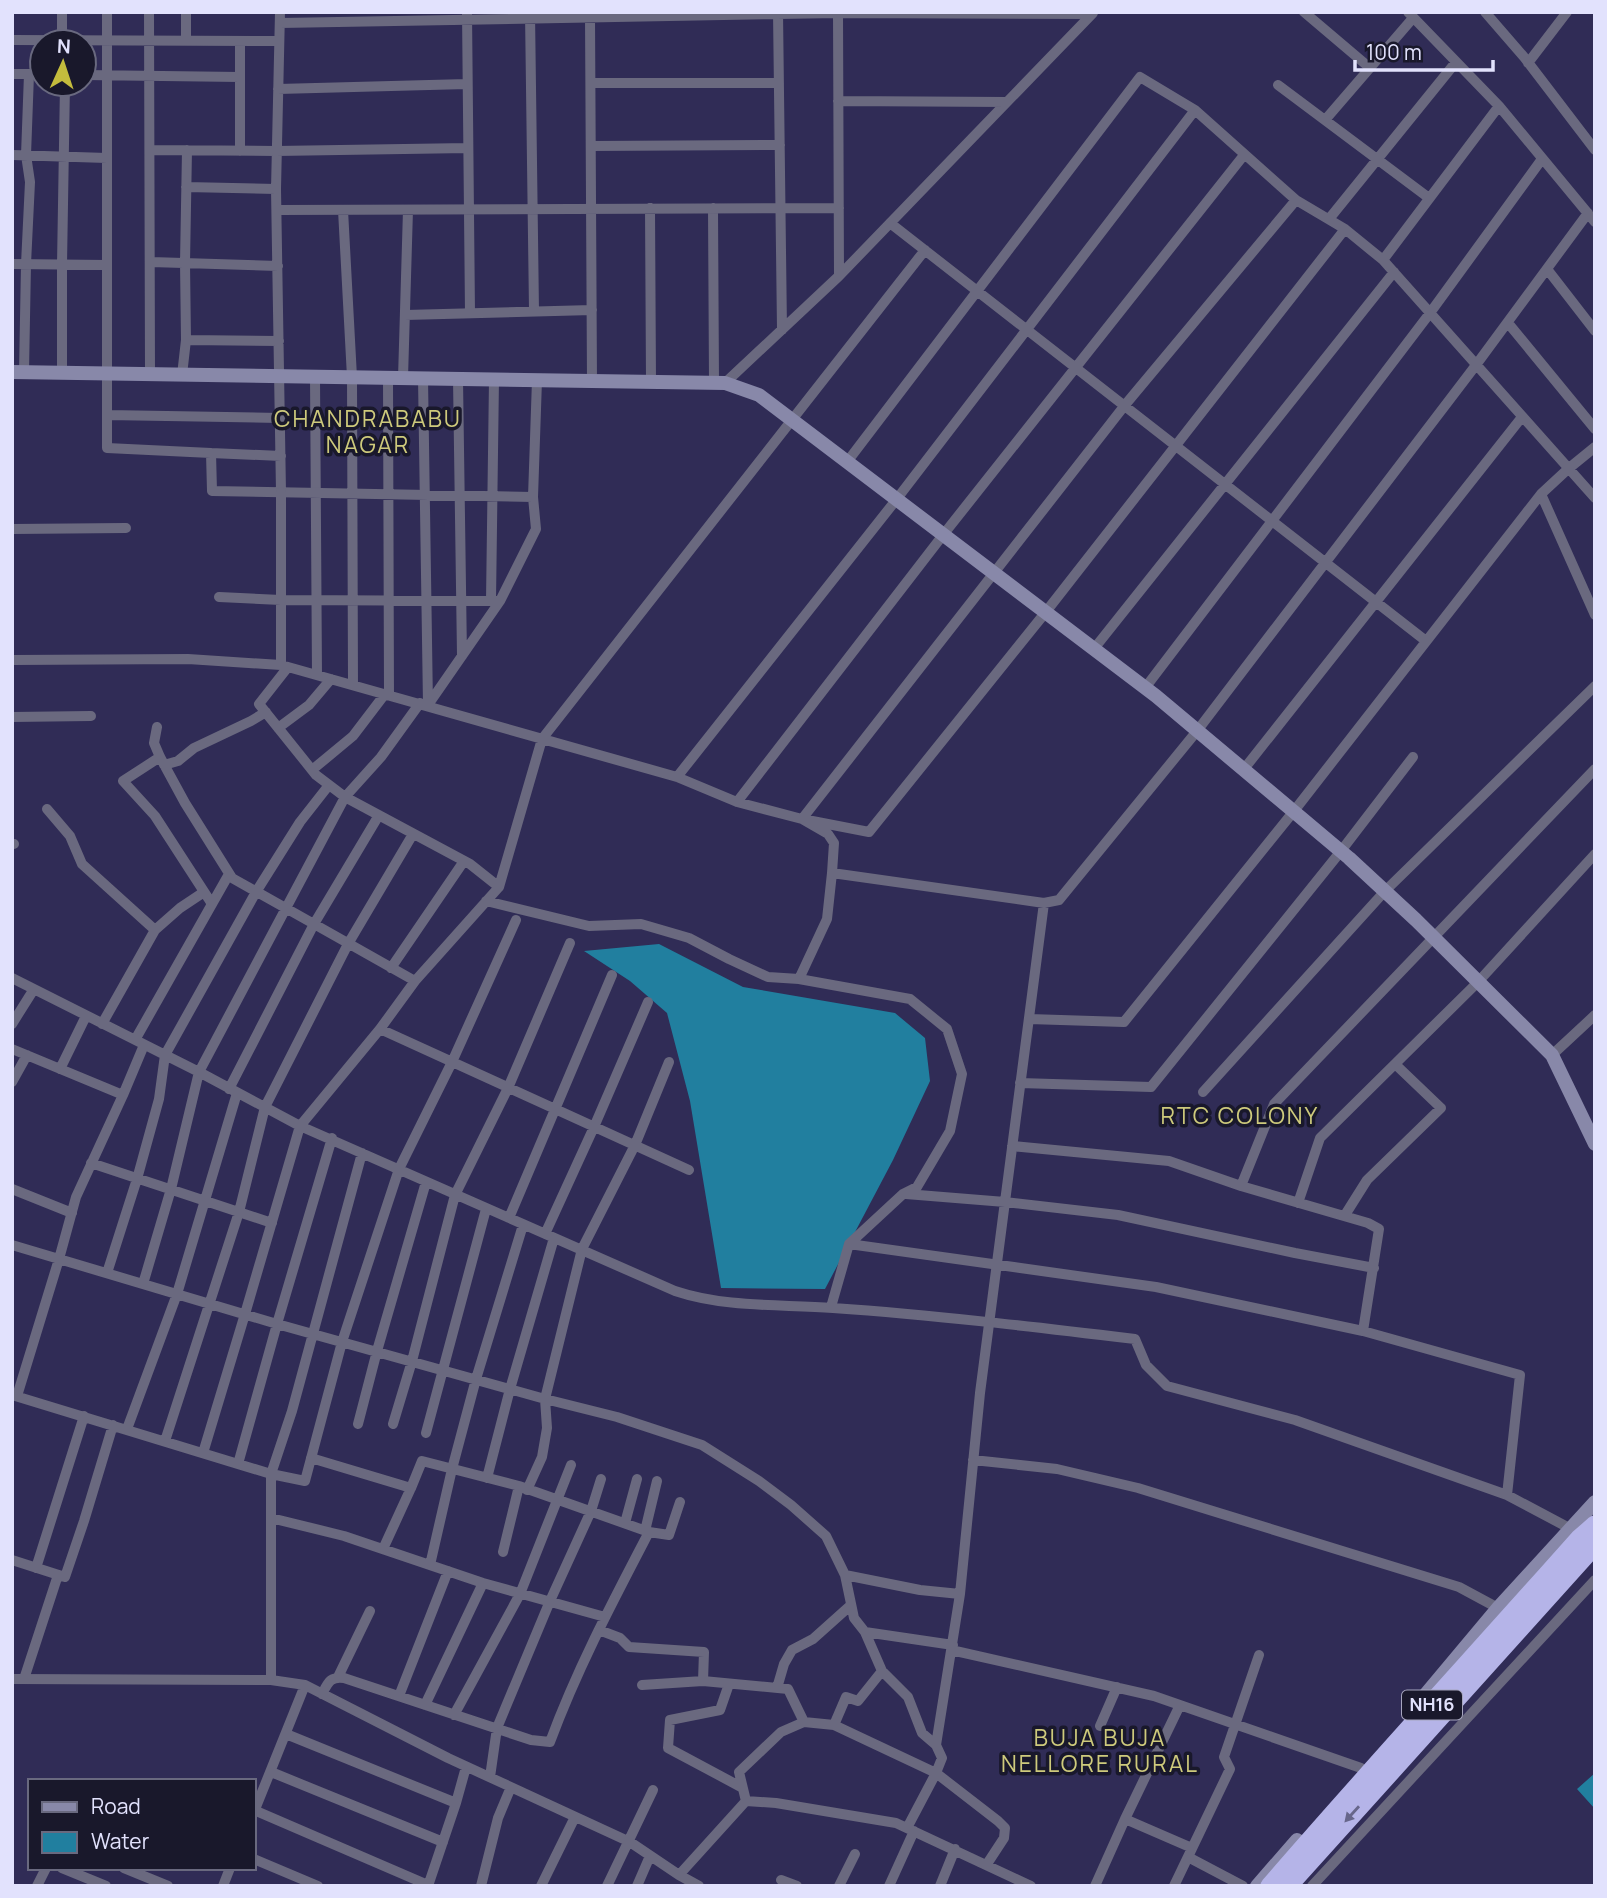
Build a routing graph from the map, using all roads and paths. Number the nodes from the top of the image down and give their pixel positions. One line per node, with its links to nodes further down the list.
1 (107, 12): 22 (street)
2 (149, 12): 23 (street)
3 (186, 12): 24 (street)
4 (1304, 12): 29 (street)
5 (1485, 12): 28 (street)
6 (1567, 12): 28 (street)
7 (778, 13): 8 (street); 13 (street); 34 (street)
8 (838, 13): 9 (street); 41 (street)
9 (907, 13): 10 (street)
10 (966, 13): 11 (street)
11 (1034, 13): 12 (street)
12 (1092, 13): 42 (street)
13 (715, 14): 19 (street)
14 (530, 15): 16 (street); 19 (street); 70 (street)
15 (1410, 15): 27 (street); 29 (street)
16 (467, 16): 18 (street); 36 (street)
17 (343, 17): 18 (street); 20 (street)
18 (403, 17)
19 (590, 17): 35 (street)
20 (280, 18): 26 (street)
21 (98, 40): 22 (street)
22 (107, 40): 23 (street); 31 (street)
23 (149, 40): 24 (street); 32 (street)
24 (187, 40): 25 (street)
25 (240, 41): 26 (street); 33 (street)
26 (279, 41): 38 (street)
27 (1456, 62): 43 (street); 60 (street)
28 (1528, 63): 49 (street)
29 (1370, 68): 45 (street)
30 (98, 76): 31 (street)
31 (107, 76): 32 (street); 58 (street)
32 (149, 76): 33 (street); 50 (street)
33 (240, 77): 52 (street)
34 (779, 82): 35 (street); 46 (street)
35 (591, 83): 47 (street)
36 (467, 85): 38 (street); 48 (street)
37 (1278, 85): 45 (street)
38 (278, 89): 53 (street)
39 (28, 98): 55 (street)
40 (65, 98): 57 (street)
41 (838, 101): 42 (street); 68 (street)
42 (1007, 102): 77 (street)
43 (1499, 106): 59 (street); 63 (street)
44 (1195, 110): 56 (street); 91 (street); 98 (street)
45 (1325, 120): 60 (street)
46 (780, 145): 47 (street); 67 (street)
47 (591, 146): 71 (street)
48 (468, 148): 53 (street); 69 (street)
49 (1595, 149)
50 (150, 150): 51 (street); 81 (street)
51 (187, 150): 52 (street); 61 (street)
52 (240, 150): 53 (street)
53 (276, 151): 62 (street)
54 (12, 155): 55 (street)
55 (26, 155): 57 (street); 84 (street)
56 (1244, 155): 64 (street); 104 (street)
57 (65, 156): 58 (street); 85 (street)
58 (107, 158): 86 (street)
59 (1542, 159): 75 (street); 95 (street)
60 (1377, 160): 63 (street); 76 (street)
61 (186, 187): 62 (street); 82 (street)
62 (276, 190): 72 (street)
63 (1429, 198): 80 (street)
64 (1296, 200): 76 (street); 121 (street)
65 (650, 208): 66 (street); 71 (street); 119 (street)
66 (713, 208): 67 (street); 120 (street)
67 (780, 208): 68 (street); 99 (street)
68 (839, 208): 90 (street)
69 (469, 209): 70 (street); 74 (street); 94 (street)
70 (533, 209): 71 (street); 93 (street)
71 (592, 209): 92 (street)
72 (278, 210): 73 (street); 87 (street)
73 (343, 210): 74 (street); 112 (street)
74 (408, 210): 96 (street)
75 (1591, 218): 88 (street)
76 (1329, 219): 78 (street)
77 (890, 223): 79 (street); 90 (street)
78 (1345, 229): 80 (street); 127 (street)
79 (925, 250): 91 (street); 125 (street)
80 (1383, 260): 89 (street)
81 (151, 262): 82 (street); 108 (street)
82 (185, 263): 87 (street); 101 (street)
83 (12, 264): 84 (street)
84 (26, 264): 85 (street); 105 (street)
85 (62, 265): 86 (street); 106 (street)
86 (107, 265): 107 (street)
87 (278, 266): 102 (street)
88 (1547, 269): 97 (street); 100 (street)
89 (1394, 272): 95 (street); 133 (street)
90 (839, 276): 99 (street)
91 (978, 290): 98 (street); 131 (street)
92 (592, 310): 93 (street); 118 (street)
93 (534, 311): 94 (street)
94 (470, 313): 96 (street)
95 (1430, 313): 103 (street); 144 (street)
96 (405, 314): 113 (street)
97 (1508, 323): 103 (street); 126 (street)
98 (1027, 329): 104 (street); 143 (street)
99 (782, 330): 120 (street)
100 (1595, 331)
101 (186, 340): 102 (street); 109 (street)
102 (279, 341): 110 (street)
103 (1476, 365): 123 (street); 148 (street)
104 (1076, 368): 121 (street); 147 (street)
105 (18, 372): 106 (street)
106 (62, 373): 107 (street)
107 (107, 373): 108 (street); 122 (street)
108 (150, 374): 109 (street)
109 (182, 374): 110 (street)
110 (279, 376): 111 (street); 124 (street)
111 (316, 377): 112 (street); 134 (street)
112 (352, 377): 113 (street); 135 (street)
113 (396, 378): 114 (street); 136 (street)
114 (423, 378): 115 (street); 138 (street)
115 (458, 379): 116 (street); 139 (street)
116 (494, 379): 117 (street); 140 (street)
117 (537, 380): 118 (street); 141 (street)
118 (593, 381): 119 (street)
119 (651, 382): 120 (street)
120 (719, 383): 125 (street)
121 (1125, 405): 127 (street); 149 (street)
122 (107, 415): 124 (street); 129 (street)
123 (1522, 416): 132 (street); 158 (street)
124 (280, 418): 130 (street)
125 (792, 420): 131 (street); 179 (street)
126 (1595, 429)
127 (1176, 445): 133 (street); 159 (street)
128 (1595, 447): 132 (street)
129 (211, 453): 130 (street); 134 (street)
130 (281, 456): 151 (street)
131 (847, 462): 143 (street)
132 (1568, 469): 137 (street); 142 (street)
133 (1225, 484): 144 (street); 162 (street)
134 (316, 493): 135 (street); 152 (street)
135 (352, 494): 136 (street); 153 (street)
136 (388, 494): 138 (street); 154 (street)
137 (1541, 494): 160 (street); 161 (street)
138 (425, 495): 139 (street); 155 (street)
139 (460, 496): 140 (street); 156 (street)
140 (492, 496): 141 (street); 157 (street)
141 (533, 497): 157 (street)
142 (1595, 498)
143 (896, 499): 147 (street); 185 (street)
144 (1272, 521): 148 (street); 170 (street)
145 (127, 528): 146 (street)
146 (12, 529)
147 (943, 535): 149 (street); 188 (street)
148 (1326, 562): 158 (street); 178 (street)
149 (993, 573): 159 (street); 192 (street)
150 (219, 597): 151 (street)
151 (281, 600): 152 (street); 165 (street)
152 (316, 600): 153 (street); 166 (street)
153 (352, 600): 154 (street); 168 (street)
154 (389, 601): 155 (street); 171 (street)
155 (426, 601): 156 (street); 172 (street)
156 (461, 601): 157 (street); 163 (street)
157 (496, 601): 163 (street)
158 (1376, 601): 161 (street); 182 (street)
159 (1045, 613): 162 (street); 192 (street)
160 (1595, 615)
161 (1426, 641): 190 (street)
162 (1093, 650): 170 (street)
163 (462, 656): 172 (street)
164 (12, 660): 165 (street)
165 (284, 666): 166 (street); 173 (street)
166 (317, 675): 167 (street)
167 (331, 679): 168 (street); 177 (street)
168 (353, 685): 171 (street)
169 (1595, 686): 200 (street)
170 (1145, 688): 178 (street)
171 (387, 694): 172 (street); 184 (street)
172 (424, 704): 179 (street); 187 (street)
173 (266, 712): 177 (street); 181 (street)
174 (92, 716): 175 (street)
175 (12, 717)
176 (157, 727): 181 (street)
177 (278, 728): 184 (street)
178 (1198, 731): 182 (street); 204 (street)
179 (542, 738): 185 (street); 199 (street)
180 (1413, 757): 194 (street)
181 (162, 761): 198 (street); 201 (street)
182 (1244, 769): 190 (street)
183 (1595, 769): 210 (street)
184 (312, 770): 186 (street)
185 (677, 777): 188 (street)
186 (329, 785): 187 (street); 202 (street)
187 (345, 797): 191 (street); 206 (street)
188 (737, 802): 192 (street)
189 (47, 809): 209 (street)
190 (1294, 811): 194 (street); 223 (street)
191 (379, 815): 193 (street); 208 (street)
192 (802, 820): 197 (street)
193 (413, 834): 196 (street); 212 (street)
194 (1341, 851): 200 (street); 238 (street)
195 (1595, 854): 218 (street)
196 (464, 861): 199 (street); 213 (street)
197 (832, 873): 204 (street); 216 (street)
198 (229, 874): 202 (street); 205 (street)
199 (499, 887): 203 (street)
200 (1385, 891): 210 (street); 241 (street)
201 (204, 892): 205 (street); 209 (street)
202 (256, 892): 206 (street); 230 (street)
203 (486, 901): 216 (street); 217 (street)
204 (1044, 903): 223 (street)
205 (212, 904): 227 (street)
206 (286, 908): 208 (street); 236 (street)
207 (516, 920): 232 (street)
208 (314, 924): 212 (street); 240 (street)
209 (155, 930): 225 (street)
210 (1433, 936): 218 (street); 257 (street)
211 (570, 943): 239 (street)
212 (348, 944): 213 (street); 243 (street)
213 (391, 968): 217 (street)
214 (612, 975): 244 (street)
215 (12, 978): 219 (street)
216 (799, 979): 260 (street)
217 (415, 981): 226 (street)
218 (1478, 982): 231 (street); 234 (street)
219 (34, 989): 222 (street); 224 (street)
220 (648, 1002): 246 (street)
221 (1595, 1015): 231 (street)
222 (86, 1016): 225 (street); 235 (street)
223 (1029, 1019): 238 (street)
224 (12, 1024)
225 (102, 1024): 227 (street)
226 (380, 1029): 232 (street); 245 (street)
227 (139, 1043): 230 (street); 242 (street)
228 (12, 1049): 229 (street)
229 (27, 1055): 235 (street); 237 (street)
230 (165, 1055): 236 (street); 255 (street)
231 (1552, 1055): 248 (street)
232 (452, 1062): 239 (street); 253 (street)
233 (669, 1062): 249 (street)
234 (1395, 1064): 264 (street); 268 (street)
235 (60, 1069): 242 (street)
236 (199, 1072): 240 (street); 259 (street)
237 (12, 1082)
238 (1020, 1083): 250 (street)
239 (509, 1088): 244 (street); 261 (street)
240 (233, 1091): 243 (street); 262 (street)
241 (1203, 1091)
242 (122, 1096): 252 (street)
243 (265, 1107): 245 (street); 266 (street)
244 (554, 1109): 246 (street); 269 (street)
245 (300, 1126): 247 (street); 270 (street)
246 (594, 1127): 249 (street); 272 (street)
247 (332, 1138): 251 (street); 286 (street)
248 (1595, 1144)
249 (635, 1146): 254 (street); 275 (street)
250 (1012, 1146): 257 (street); 263 (street)
251 (362, 1153): 253 (street); 288 (street)
252 (91, 1163): 255 (street); 267 (street)
253 (399, 1169): 256 (street); 289 (street)
254 (689, 1170)
255 (137, 1179): 259 (street); 279 (street)
256 (426, 1182): 261 (street); 290 (street)
257 (1241, 1186): 264 (street)
258 (12, 1189): 267 (street)
259 (171, 1189): 262 (street); 280 (street)
260 (903, 1194): 263 (street); 273 (street)
261 (455, 1195): 265 (street); 291 (street)
262 (206, 1201): 266 (street); 281 (street)
263 (1005, 1202): 277 (street); 278 (street)
264 (1298, 1203): 268 (street)
265 (486, 1209): 269 (street); 292 (street)
266 (239, 1212): 270 (street); 282 (street)
267 (72, 1213): 276 (street)
268 (1345, 1215): 278 (street)
269 (509, 1218): 271 (street)
270 (272, 1223): 284 (street)
271 (523, 1224): 272 (street); 293 (street)
272 (550, 1236): 275 (street); 294 (street)
273 (849, 1244): 277 (street); 283 (street)
274 (12, 1245): 276 (street)
275 (582, 1249): 283 (street); 296 (street)
276 (59, 1259): 279 (street); 295 (street)
277 (996, 1265): 285 (street); 287 (street)
278 (1374, 1268): 287 (street)
279 (107, 1273): 280 (street)
280 (143, 1284): 281 (street)
281 (177, 1294): 282 (street); 301 (street)
282 (209, 1303): 284 (street); 303 (street)
283 (831, 1307): 285 (street)
284 (245, 1314): 286 (street); 304 (street)
285 (989, 1321): 306 (street); 317 (street)
286 (277, 1324): 288 (street); 307 (street)
287 (1363, 1331): 317 (street)
288 (313, 1333): 289 (street); 310 (street)
289 (342, 1342): 290 (street); 305 (street)
290 (377, 1351): 291 (street); 298 (street)
291 (412, 1361): 292 (street); 299 (street)
292 (444, 1370): 293 (street); 302 (street)
293 (476, 1379): 294 (street); 309 (street)
294 (510, 1389): 296 (street); 311 (street)
295 (15, 1396): 297 (street)
296 (545, 1399): 316 (street); 334 (street)
297 (84, 1416): 300 (street); 332 (street)
298 (358, 1424)
299 (393, 1424)
300 (113, 1425): 301 (street); 335 (street)
301 (127, 1429): 303 (street)
302 (426, 1433)
303 (165, 1441): 304 (street)
304 (203, 1452): 307 (street)
305 (311, 1458): 310 (street); 315 (street)
306 (973, 1460): 339 (street); 342 (street)
307 (238, 1464): 310 (street)
308 (571, 1465): 318 (street)
309 (452, 1469): 311 (street); 315 (street); 331 (street)
310 (271, 1474): 322 (street)
311 (487, 1478): 316 (street)
312 (601, 1479): 321 (street)
313 (637, 1479): 323 (street)
314 (657, 1481): 326 (street)
315 (411, 1488): 328 (street)
316 (523, 1488): 318 (street); 329 (street)
317 (1507, 1495): 325 (street)
318 (559, 1500): 321 (street); 338 (street)
319 (680, 1502): 326 (street)
320 (1595, 1502): 325 (street)
321 (591, 1511): 323 (street); 340 (street)
322 (271, 1518): 328 (street); 352 (street)
323 (625, 1523): 326 (street)
324 (1595, 1525): 370 (highway, NH16)
325 (1571, 1530): 342 (street)
326 (647, 1531): 344 (street)
327 (1595, 1545): 420 (highway, NH16, one-way to 420)
328 (383, 1549): 331 (street)
329 (503, 1552)
330 (12, 1560): 332 (street)
331 (430, 1565): 333 (street)
332 (36, 1568): 335 (street)
333 (448, 1571): 337 (street); 360 (street)
334 (845, 1574): 339 (street); 341 (street)
335 (58, 1575): 351 (street)
336 (1595, 1580): 421 (street)
337 (483, 1583): 338 (street); 361 (street)
338 (520, 1594): 340 (street); 363 (street)
339 (960, 1594): 347 (street)
340 (550, 1601): 344 (street); 368 (street)
341 (851, 1605): 346 (street); 358 (street)
342 (1498, 1608): 370 (street)
343 (370, 1611): 350 (street)
344 (605, 1617): 345 (street)
345 (599, 1630): 353 (street); 368 (street)
346 (865, 1632): 347 (street); 349 (street)
347 (952, 1647): 357 (street); 371 (street)
348 (1259, 1655): 366 (street)
349 (882, 1671): 365 (street); 371 (street)
350 (338, 1677): 359 (street); 360 (street)
351 (18, 1679): 352 (street)
352 (271, 1680): 355 (street)
353 (703, 1681): 354 (street); 356 (street)
354 (729, 1684): 358 (street); 378 (street)
355 (305, 1685): 359 (street); 369 (street)
356 (642, 1685)
357 (1117, 1687): 362 (street); 367 (street)
358 (776, 1688): 364 (street)
359 (322, 1693): 372 (street)
360 (399, 1696): 361 (street)
361 (425, 1705): 363 (street)
362 (1181, 1705): 366 (street); 385 (street)
363 (454, 1715): 368 (street)
364 (804, 1723): 365 (street); 378 (street)
365 (834, 1725): 375 (street)
366 (1236, 1725): 373 (street); 390 (street)
367 (1100, 1726)
368 (498, 1728): 376 (street)
369 (286, 1734): 374 (street); 381 (street)
370 (1397, 1743): 373 (street); 419 (highway, NH16)
371 (936, 1745): 375 (street)
372 (467, 1766): 376 (street); 381 (street)
373 (1362, 1768): 418 (street)
374 (271, 1772): 382 (street); 387 (street)
375 (936, 1773): 386 (street); 394 (street)
376 (490, 1777): 377 (street)
377 (512, 1787): 384 (street); 405 (street)
378 (741, 1787): 380 (street)
379 (653, 1790): 388 (street)
380 (746, 1801): 386 (street); 398 (street)
381 (456, 1803): 387 (street)
382 (256, 1806)
383 (256, 1812): 400 (street)
384 (576, 1817): 388 (street); 406 (street)
385 (1125, 1819): 390 (street); 415 (street)
386 (910, 1830): 389 (street); 412 (street)
387 (443, 1842): 400 (street)
388 (630, 1842): 392 (street); 407 (street)
389 (955, 1850): 394 (street); 413 (street)
390 (1190, 1853): 416 (street); 417 (street)
391 (855, 1854): 411 (street)
392 (650, 1856): 398 (street); 408 (street)
393 (256, 1860): 404 (street)
394 (987, 1864): 414 (street)
395 (45, 1870): 401 (street)
396 (67, 1870): 402 (street)
397 (129, 1870): 403 (street)
398 (679, 1875): 409 (street)
399 (782, 1880): 410 (street)
400 (428, 1885)
401 (37, 1886)
402 (106, 1886)
403 (168, 1886)
404 (318, 1886)
405 (481, 1886)
406 (541, 1886)
407 (607, 1886)
408 (637, 1886)
409 (699, 1886)
410 (797, 1886)
411 (839, 1886)
412 (889, 1886)
413 (940, 1886)
414 (1031, 1886)
415 (1095, 1886)
416 (1174, 1886)
417 (1242, 1886)
418 (1257, 1886)
419 (1270, 1886)
420 (1288, 1886)
421 (1312, 1886)

